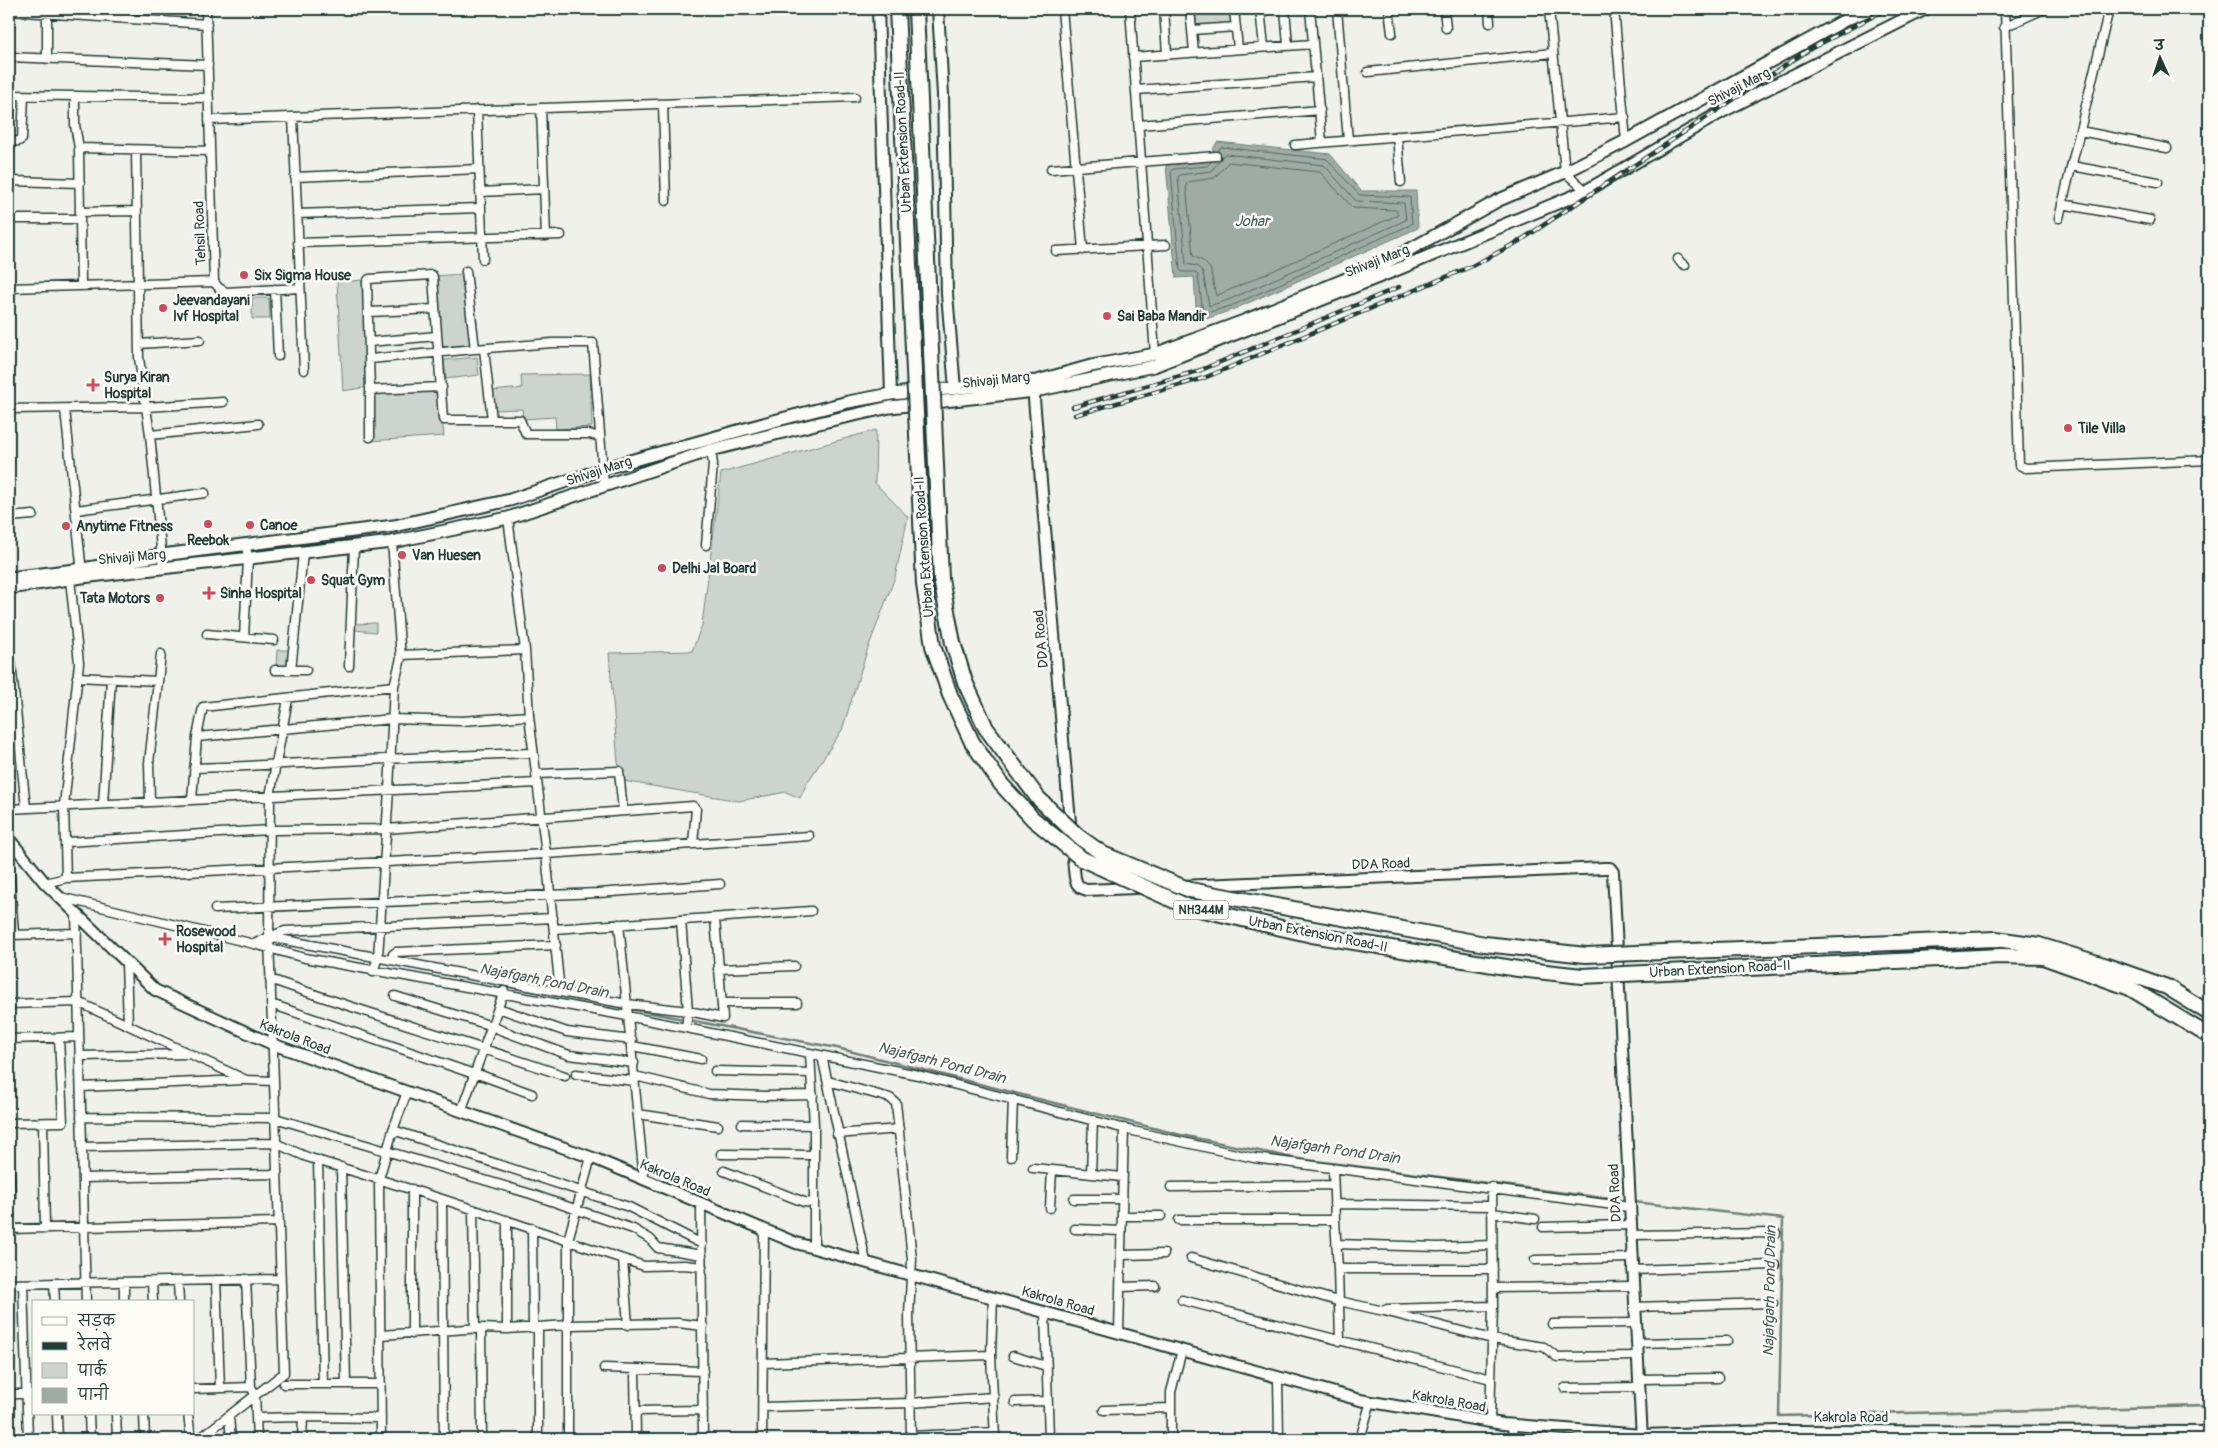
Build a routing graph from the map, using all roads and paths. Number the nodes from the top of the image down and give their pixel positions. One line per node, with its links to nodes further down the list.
1 (206, 9): 28 (street, Tehsil Road)
2 (878, 9): 130 (street)
3 (898, 9): 250 (highway, Urban Extension Road-II / NH344M, bridge)
4 (916, 9): 246 (highway, Urban Extension Road-II / NH344M, bridge)
5 (938, 9): 127 (street)
6 (1062, 9): 76 (street)
7 (1130, 9): 41 (street)
8 (1164, 9): 40 (street)
9 (1190, 9): 32 (street)
10 (1234, 9): 29 (street)
11 (1260, 9): 36 (street)
12 (1285, 9): 35 (street)
13 (1310, 9): 34 (street)
14 (1336, 9): 64 (street)
15 (1389, 9): 33 (street)
16 (1444, 9): 31 (street)
17 (1489, 9): 27 (street)
18 (1549, 9): 39 (street)
19 (1614, 9): 57 (street)
20 (1871, 9): 65 (main road, Shivaji Marg)
21 (1925, 9): 86 (main road, Shivaji Marg)
22 (2005, 9): 30 (street)
23 (2044, 9): 30 (street)
24 (2109, 9): 62 (street)
25 (9, 11): 26 (street)
26 (47, 13): 28 (street); 43 (street)
27 (1490, 23)
28 (207, 24): 44 (street, Tehsil Road)
29 (1236, 26): 32 (street); 37 (street)
30 (2004, 27): 141 (street)
31 (1446, 28)
32 (1192, 30): 38 (street)
33 (1392, 33)
34 (1313, 44): 35 (street); 46 (street)
35 (1288, 45): 36 (street)
36 (1264, 47): 37 (street)
37 (1238, 49): 38 (street)
38 (1194, 52): 40 (street)
39 (1553, 53): 45 (street); 60 (street)
40 (1167, 54): 41 (street)
41 (1133, 57): 47 (street)
42 (9, 58): 43 (street)
43 (47, 59): 44 (street)
44 (208, 65): 52 (street, Tehsil Road)
45 (1368, 72)
46 (1316, 78): 47 (street); 56 (street)
47 (1136, 90): 61 (street)
48 (9, 95): 49 (street)
49 (24, 96): 50 (street); 66 (street)
50 (76, 97): 52 (street); 69 (street)
51 (855, 97): 53 (street)
52 (209, 98): 59 (street, Tehsil Road)
53 (663, 104): 54 (street); 88 (street)
54 (541, 108): 55 (street); 85 (street)
55 (477, 110): 58 (street); 77 (street)
56 (1320, 110): 61 (street); 67 (street)
57 (1625, 116): 60 (street); 65 (street)
58 (293, 117): 59 (street); 80 (street)
59 (209, 120): 72 (street, Tehsil Road)
60 (1561, 122): 63 (street); 79 (street)
61 (1139, 125): 74 (street)
62 (2080, 131): 70 (street); 75 (street)
63 (1397, 136): 64 (street); 82 (street)
64 (1348, 140): 67 (street)
65 (1626, 141): 79 (main road, Shivaji Marg)
66 (9, 142)
67 (1322, 142): 68 (street)
68 (1294, 144)
69 (79, 148): 71 (street); 84 (street)
70 (2167, 148)
71 (136, 150): 72 (street); 91 (street)
72 (210, 151): 108 (street, Tehsil Road)
73 (1216, 156): 74 (street)
74 (1142, 162): 76 (street); 102 (street)
75 (2072, 166): 83 (street); 89 (street)
76 (1076, 167): 78 (street); 103 (street)
77 (479, 169): 80 (street); 87 (street)
78 (1051, 169)
79 (1565, 172): 86 (street); 122 (main road, Shivaji Marg)
80 (295, 177): 92 (street)
81 (11, 181): 84 (street)
82 (1401, 182)
83 (2158, 182)
84 (80, 183): 93 (street)
85 (544, 190): 87 (street); 97 (street)
86 (1586, 191): 129 (main road, Shivaji Marg)
87 (480, 192): 90 (street)
88 (666, 201)
89 (2062, 204): 94 (street); 96 (street)
90 (480, 208): 92 (street); 99 (street)
91 (137, 211): 93 (street); 107 (street)
92 (297, 214): 100 (street)
93 (80, 216): 95 (street); 109 (street)
94 (2059, 218)
95 (9, 219)
96 (2150, 220)
97 (546, 236): 98 (street); 99 (street)
98 (561, 236)
99 (482, 238): 100 (street); 105 (street)
100 (298, 243): 111 (street)
101 (1166, 245): 102 (street)
102 (1148, 246): 103 (street); 122 (street)
103 (1083, 250): 104 (street)
104 (1056, 252)
105 (483, 259)
106 (466, 271): 119 (street)
107 (139, 282): 108 (street, Tehsil Road); 109 (street, Tehsil Road); 118 (street)
108 (214, 282): 112 (street)
109 (81, 285): 110 (street, Tehsil Road)
110 (9, 288)
111 (300, 288): 112 (street); 125 (street)
112 (276, 289): 123 (street)
113 (435, 309): 114 (street); 114 (street); 115 (street)
114 (369, 312): 117 (street)
115 (437, 336): 117 (street); 121 (street)
116 (200, 340): 118 (street)
117 (369, 342): 124 (street)
118 (139, 344): 132 (street)
119 (475, 349): 120 (street); 121 (street)
120 (484, 349): 135 (street); 139 (street)
121 (439, 352): 124 (street); 126 (street)
122 (1155, 354): 127 (main road, Shivaji Marg)
123 (278, 356)
124 (370, 360): 128 (street)
125 (304, 370)
126 (442, 387): 128 (street); 135 (street)
127 (955, 389): 130 (main road, Shivaji Marg)
128 (370, 390): 138 (street)
129 (1035, 393): 140 (main road, Shivaji Marg); 320 (street, DDA Road)
130 (891, 394): 142 (main road, Shivaji Marg)
131 (222, 402): 132 (street)
132 (147, 407): 134 (street); 137 (street)
133 (9, 409): 134 (street)
134 (64, 409): 146 (street)
135 (492, 420): 139 (street)
136 (258, 424): 137 (street)
137 (150, 435): 145 (street)
138 (370, 437)
139 (600, 437): 142 (street)
140 (711, 450): 143 (main road, Shivaji Marg); 152 (street)
141 (2209, 460)
142 (602, 469): 143 (street); 151 (main road, Shivaji Marg)
143 (604, 485): 149 (main road, Shivaji Marg)
144 (205, 493): 145 (street)
145 (157, 500): 146 (street); 155 (street)
146 (76, 510): 158 (street)
147 (33, 514): 148 (street)
148 (9, 517)
149 (508, 518): 150 (main road, Shivaji Marg); 165 (street)
150 (392, 542): 153 (main road, Shivaji Marg); 168 (street)
151 (246, 545): 155 (main road, Shivaji Marg); 156 (street)
152 (706, 546)
153 (354, 547): 154 (main road, Shivaji Marg); 169 (street)
154 (303, 553): 156 (main road, Shivaji Marg); 171 (street)
155 (162, 555): 157 (street); 158 (main road, Shivaji Marg)
156 (248, 559): 157 (main road, Shivaji Marg); 163 (street)
157 (162, 569): 158 (main road, Shivaji Marg)
158 (82, 573): 159 (main road, Shivaji Marg); 160 (main road, Shivaji Marg)
159 (9, 578)
160 (70, 578): 161 (main road, Shivaji Marg); 173 (street)
161 (9, 588)
162 (207, 634): 163 (street)
163 (244, 637): 164 (street)
164 (274, 640)
165 (525, 650): 168 (street); 178 (street)
166 (10, 652): 194 (street)
167 (161, 654): 175 (street)
168 (401, 655): 176 (street)
169 (349, 666)
170 (275, 670): 171 (street)
171 (291, 670): 172 (street)
172 (306, 670)
173 (77, 677): 174 (street); 193 (street)
174 (111, 679): 175 (street); 192 (street)
175 (157, 681): 191 (street)
176 (394, 686): 177 (street); 179 (street)
177 (288, 699): 180 (street); 181 (street)
178 (529, 716): 179 (street); 182 (street)
179 (392, 719): 180 (street); 183 (street)
180 (282, 728): 181 (street); 184 (street)
181 (197, 737): 185 (street)
182 (534, 753): 183 (street); 186 (street)
183 (390, 758): 184 (street); 188 (street)
184 (276, 765): 185 (street); 189 (street)
185 (194, 768): 190 (street)
186 (536, 774): 187 (street); 196 (street)
187 (537, 783): 188 (street); 197 (street)
188 (389, 790): 189 (street); 198 (street)
189 (270, 796): 190 (street); 199 (street)
190 (192, 800): 191 (street)
191 (150, 802): 192 (street)
192 (103, 804): 193 (street)
193 (64, 806): 194 (street); 202 (street)
194 (26, 808): 195 (street)
195 (9, 809)
196 (623, 811): 197 (street); 203 (street)
197 (541, 816): 198 (street); 204 (street)
198 (386, 829): 199 (street); 205 (street)
199 (271, 830): 202 (street); 207 (street)
200 (809, 836): 203 (street)
201 (9, 839): 209 (street, Kakrola Road)
202 (66, 842): 208 (street)
203 (693, 844): 204 (street)
204 (546, 854): 205 (street); 211 (street)
205 (384, 862): 207 (street); 213 (street)
206 (9, 864): 225 (street)
207 (271, 868): 208 (street); 214 (street)
208 (66, 878): 209 (street)
209 (46, 883): 212 (street, Kakrola Road)
210 (720, 884): 211 (street)
211 (551, 894): 213 (street); 218 (street)
212 (59, 897): 217 (street, Kakrola Road); 227 (street)
213 (381, 903): 214 (street); 222 (street)
214 (270, 907): 215 (street); 226 (street)
215 (216, 908)
216 (811, 911): 219 (street)
217 (76, 912): 224 (street); 231 (street, Kakrola Road)
218 (553, 918): 222 (street); 223 (street)
219 (715, 918): 220 (street); 234 (street)
220 (681, 920): 221 (street); 247 (street)
221 (619, 924): 223 (street); 245 (street)
222 (380, 928): 226 (street); 232 (street)
223 (554, 928): 228 (street)
224 (77, 933): 225 (street); 239 (street)
225 (11, 935)
226 (269, 936): 227 (street); 229 (street); 232 (street)
227 (254, 944): 229 (street)
228 (556, 945): 230 (street); 237 (street)
229 (269, 948): 232 (street); 235 (street)
230 (394, 960): 232 (street); 236 (street)
231 (126, 962): 248 (street); 255 (street, Kakrola Road)
232 (375, 964): 236 (street)
233 (794, 966): 234 (street)
234 (718, 969): 240 (street)
235 (270, 979): 243 (street); 256 (street)
236 (505, 988): 237 (street); 244 (street); 245 (street)
237 (560, 992): 245 (street)
238 (395, 996): 249 (street)
239 (78, 1002): 242 (street); 248 (street); 251 (street)
240 (722, 1003): 241 (street); 247 (street)
241 (796, 1003)
242 (9, 1004)
243 (271, 1004): 255 (street); 264 (street)
244 (498, 1008): 249 (street); 254 (street)
245 (627, 1010): 247 (street); 247 (street); 254 (street)
246 (2209, 1013)
247 (687, 1020): 257 (street)
248 (128, 1025): 258 (street)
249 (492, 1026): 256 (street); 262 (street)
250 (2209, 1036)
251 (79, 1037): 252 (street); 259 (street)
252 (59, 1038): 253 (street); 282 (street)
253 (9, 1039)
254 (632, 1043): 261 (street); 262 (street)
255 (272, 1044): 270 (street); 273 (street, Kakrola Road)
256 (484, 1048): 264 (street); 267 (street)
257 (810, 1053): 260 (street); 265 (street)
258 (189, 1054): 259 (street); 269 (street)
259 (80, 1056): 272 (street)
260 (822, 1056): 271 (street); 276 (street)
261 (701, 1059)
262 (634, 1063): 268 (street)
263 (715, 1071): 265 (street)
264 (474, 1073): 274 (street); 277 (street)
265 (811, 1073): 275 (street)
266 (576, 1074): 268 (street)
267 (565, 1076)
268 (635, 1079): 275 (street); 278 (street)
269 (246, 1080): 270 (street); 272 (street)
270 (273, 1081): 280 (street)
271 (828, 1081): 288 (street); 290 (street)
272 (81, 1087): 279 (street)
273 (407, 1092): 277 (street, Kakrola Road); 289 (street)
274 (532, 1094)
275 (813, 1095): 285 (street)
276 (1013, 1098): 281 (street); 297 (street)
277 (461, 1112): 298 (street, Kakrola Road)
278 (638, 1114): 286 (street); 310 (street)
279 (81, 1117): 280 (street); 292 (street)
280 (275, 1118): 291 (street); 294 (street)
281 (1093, 1120): 287 (street); 306 (street)
282 (43, 1122): 283 (street); 339 (street)
283 (9, 1123)
284 (742, 1124): 285 (street)
285 (814, 1125): 296 (street)
286 (718, 1126)
287 (1124, 1128): 302 (street); 307 (street)
288 (899, 1129): 290 (street); 363 (street)
289 (393, 1130): 294 (street); 315 (street)
290 (837, 1134): 357 (street)
291 (275, 1143): 292 (street); 299 (street); 305 (street)
292 (82, 1147): 308 (street)
293 (9, 1149): 319 (street)
294 (387, 1152): 309 (street); 326 (street)
295 (721, 1154): 296 (street)
296 (814, 1156): 322 (street)
297 (1011, 1157)
298 (591, 1158): 310 (street, Kakrola Road); 315 (street)
299 (318, 1160): 300 (street); 422 (street)
300 (341, 1167): 309 (street); 423 (street)
301 (1033, 1168): 303 (street)
302 (1333, 1169): 311 (street); 313 (street)
303 (1052, 1170): 306 (street); 324 (street)
304 (724, 1171): 322 (street)
305 (276, 1174): 308 (street); 334 (street)
306 (1091, 1174): 307 (street)
307 (1122, 1177): 318 (street)
308 (83, 1178): 336 (street)
309 (380, 1179): 314 (street); 402 (street)
310 (644, 1179): 321 (street, Kakrola Road)
311 (1333, 1185): 312 (street); 323 (street)
312 (1171, 1187)
313 (1492, 1187): 320 (street); 327 (street)
314 (412, 1189): 316 (street); 401 (street)
315 (581, 1192): 326 (street); 346 (street)
316 (442, 1199): 325 (street); 399 (street)
317 (1074, 1199): 318 (street)
318 (1122, 1199): 328 (street)
319 (9, 1200)
320 (1629, 1202): 342 (street, DDA Road)
321 (701, 1203): 341 (street, Kakrola Road); 346 (street)
322 (814, 1203): 349 (street)
323 (1334, 1204): 327 (street); 333 (street)
324 (1050, 1208)
325 (473, 1209): 331 (street); 397 (street)
326 (576, 1210): 345 (street); 351 (street)
327 (1492, 1210): 330 (street); 348 (street)
328 (1122, 1216): 329 (street); 343 (street)
329 (1161, 1216)
330 (1535, 1219)
331 (507, 1220): 337 (street); 398 (street)
332 (1179, 1220): 333 (street)
333 (1334, 1220): 347 (street)
334 (278, 1222): 336 (street); 365 (street)
335 (1542, 1227): 342 (street)
336 (84, 1228): 339 (street); 370 (street)
337 (532, 1228): 345 (street); 396 (street)
338 (9, 1229): 339 (street)
339 (45, 1229)
340 (1075, 1229): 343 (street)
341 (764, 1230): 349 (street, Kakrola Road); 412 (street)
342 (1630, 1230): 344 (street); 354 (street, DDA Road)
343 (1121, 1231): 352 (street)
344 (1776, 1233)
345 (568, 1240): 355 (street); 393 (street)
346 (702, 1244): 351 (street)
347 (1336, 1244): 348 (street); 360 (street)
348 (1492, 1245): 361 (street)
349 (814, 1248): 357 (street, Kakrola Road)
350 (1164, 1254): 352 (street)
351 (702, 1255): 359 (street)
352 (1121, 1255): 376 (street)
353 (1192, 1258): 385 (street)
354 (1632, 1258): 356 (street); 362 (street, DDA Road)
355 (623, 1259): 359 (street); 394 (street)
356 (1535, 1260)
357 (866, 1262): 363 (street, Kakrola Road)
358 (1775, 1264): 362 (street)
359 (702, 1267): 395 (street)
360 (1338, 1268): 361 (street); 385 (street)
361 (1492, 1269): 377 (street)
362 (1632, 1270): 375 (street, DDA Road)
363 (910, 1274): 378 (street, Kakrola Road); 411 (street)
364 (246, 1279): 365 (street); 366 (street); 428 (street)
365 (280, 1279): 428 (street)
366 (216, 1280): 367 (street); 425 (street)
367 (178, 1281): 369 (street); 383 (street)
368 (124, 1282): 369 (street); 370 (street); 381 (street)
369 (152, 1282): 382 (street)
370 (86, 1283): 373 (street); 380 (street)
371 (9, 1284): 372 (street)
372 (23, 1284): 373 (street); 430 (street)
373 (54, 1284): 379 (street)
374 (1155, 1286): 376 (street)
375 (1633, 1286): 377 (street); 388 (street, DDA Road)
376 (1120, 1287): 400 (street)
377 (1493, 1288): 387 (street)
378 (994, 1298): 390 (street, Kakrola Road); 408 (street)
379 (55, 1300)
380 (86, 1300)
381 (124, 1300)
382 (153, 1300)
383 (179, 1300)
384 (1182, 1300): 404 (street)
385 (1339, 1301): 389 (street); 404 (street)
386 (1773, 1304): 388 (street)
387 (1493, 1306): 389 (street); 403 (street)
388 (1634, 1306): 391 (street, DDA Road)
389 (1372, 1308): 403 (street)
390 (1045, 1312): 400 (street, Kakrola Road); 413 (street)
391 (1635, 1323): 392 (street); 406 (street, DDA Road)
392 (1552, 1324)
393 (568, 1325): 394 (street); 396 (street); 472 (street)
394 (628, 1325): 395 (street)
395 (703, 1326): 416 (street)
396 (535, 1327): 398 (street); 471 (street)
397 (478, 1328): 398 (street); 399 (street); 470 (street)
398 (507, 1329)
399 (444, 1332): 401 (street); 469 (street)
400 (1119, 1333): 407 (street, Kakrola Road)
401 (412, 1334): 402 (street)
402 (381, 1335): 424 (street)
403 (1492, 1339): 410 (street); 419 (street)
404 (1340, 1341): 419 (street)
405 (1727, 1341): 406 (street)
406 (1637, 1343): 410 (street, DDA Road)
407 (1182, 1350): 417 (street, Kakrola Road); 437 (street)
408 (991, 1355): 411 (street); 431 (street)
409 (1013, 1356): 413 (street)
410 (1637, 1356): 420 (street, DDA Road)
411 (910, 1357): 412 (street); 435 (street)
412 (764, 1363): 436 (street)
413 (1046, 1366): 432 (street)
414 (604, 1368): 415 (street)
415 (635, 1369): 416 (street); 440 (street)
416 (703, 1371): 438 (street)
417 (1278, 1377): 434 (street, Kakrola Road); 478 (street)
418 (1718, 1378): 420 (street)
419 (1491, 1379): 450 (street)
420 (1639, 1383): 426 (street); 457 (street, DDA Road)
421 (284, 1384): 422 (street)
422 (323, 1384): 423 (street)
423 (346, 1384): 424 (street)
424 (381, 1384): 449 (street)
425 (220, 1388): 427 (street); 428 (street)
426 (1565, 1388)
427 (195, 1389)
428 (253, 1390): 446 (street); 448 (street)
429 (9, 1394): 430 (street)
430 (30, 1394): 458 (street)
431 (994, 1397): 435 (street); 454 (street)
432 (1047, 1401): 433 (street); 476 (street)
433 (1015, 1402)
434 (1371, 1402): 450 (street, Kakrola Road); 479 (street)
435 (910, 1403): 436 (street); 456 (street)
436 (763, 1407): 475 (street)
437 (1171, 1408): 439 (street); 477 (street)
438 (703, 1410): 440 (street); 474 (street)
439 (1104, 1410)
440 (636, 1411): 473 (street)
441 (57, 1416): 459 (street)
442 (89, 1416): 460 (street)
443 (116, 1416): 461 (street)
444 (144, 1416): 462 (street)
445 (188, 1416): 463 (street)
446 (229, 1417): 464 (street); 465 (street)
447 (302, 1417): 448 (street); 449 (street); 467 (street)
448 (257, 1418): 466 (street)
449 (381, 1418): 468 (street)
450 (1490, 1422): 451 (street, Kakrola Road)
451 (1512, 1424): 457 (street, Kakrola Road); 480 (street)
452 (2209, 1432): 453 (street, Kakrola Road)
453 (1958, 1435): 455 (street, Kakrola Road)
454 (995, 1436): 456 (street)
455 (1718, 1436): 457 (street, Kakrola Road)
456 (911, 1437)
457 (1642, 1437)
458 (28, 1439)
459 (58, 1439)
460 (90, 1439)
461 (117, 1439)
462 (145, 1439)
463 (191, 1439)
464 (199, 1439)
465 (231, 1439)
466 (257, 1439)
467 (302, 1439)
468 (381, 1439)
469 (444, 1439)
470 (482, 1439)
471 (538, 1439)
472 (568, 1439)
473 (636, 1439)
474 (703, 1439)
475 (762, 1439)
476 (1049, 1439)
477 (1170, 1439)
478 (1279, 1439)
479 (1360, 1439)
480 (1513, 1439)

